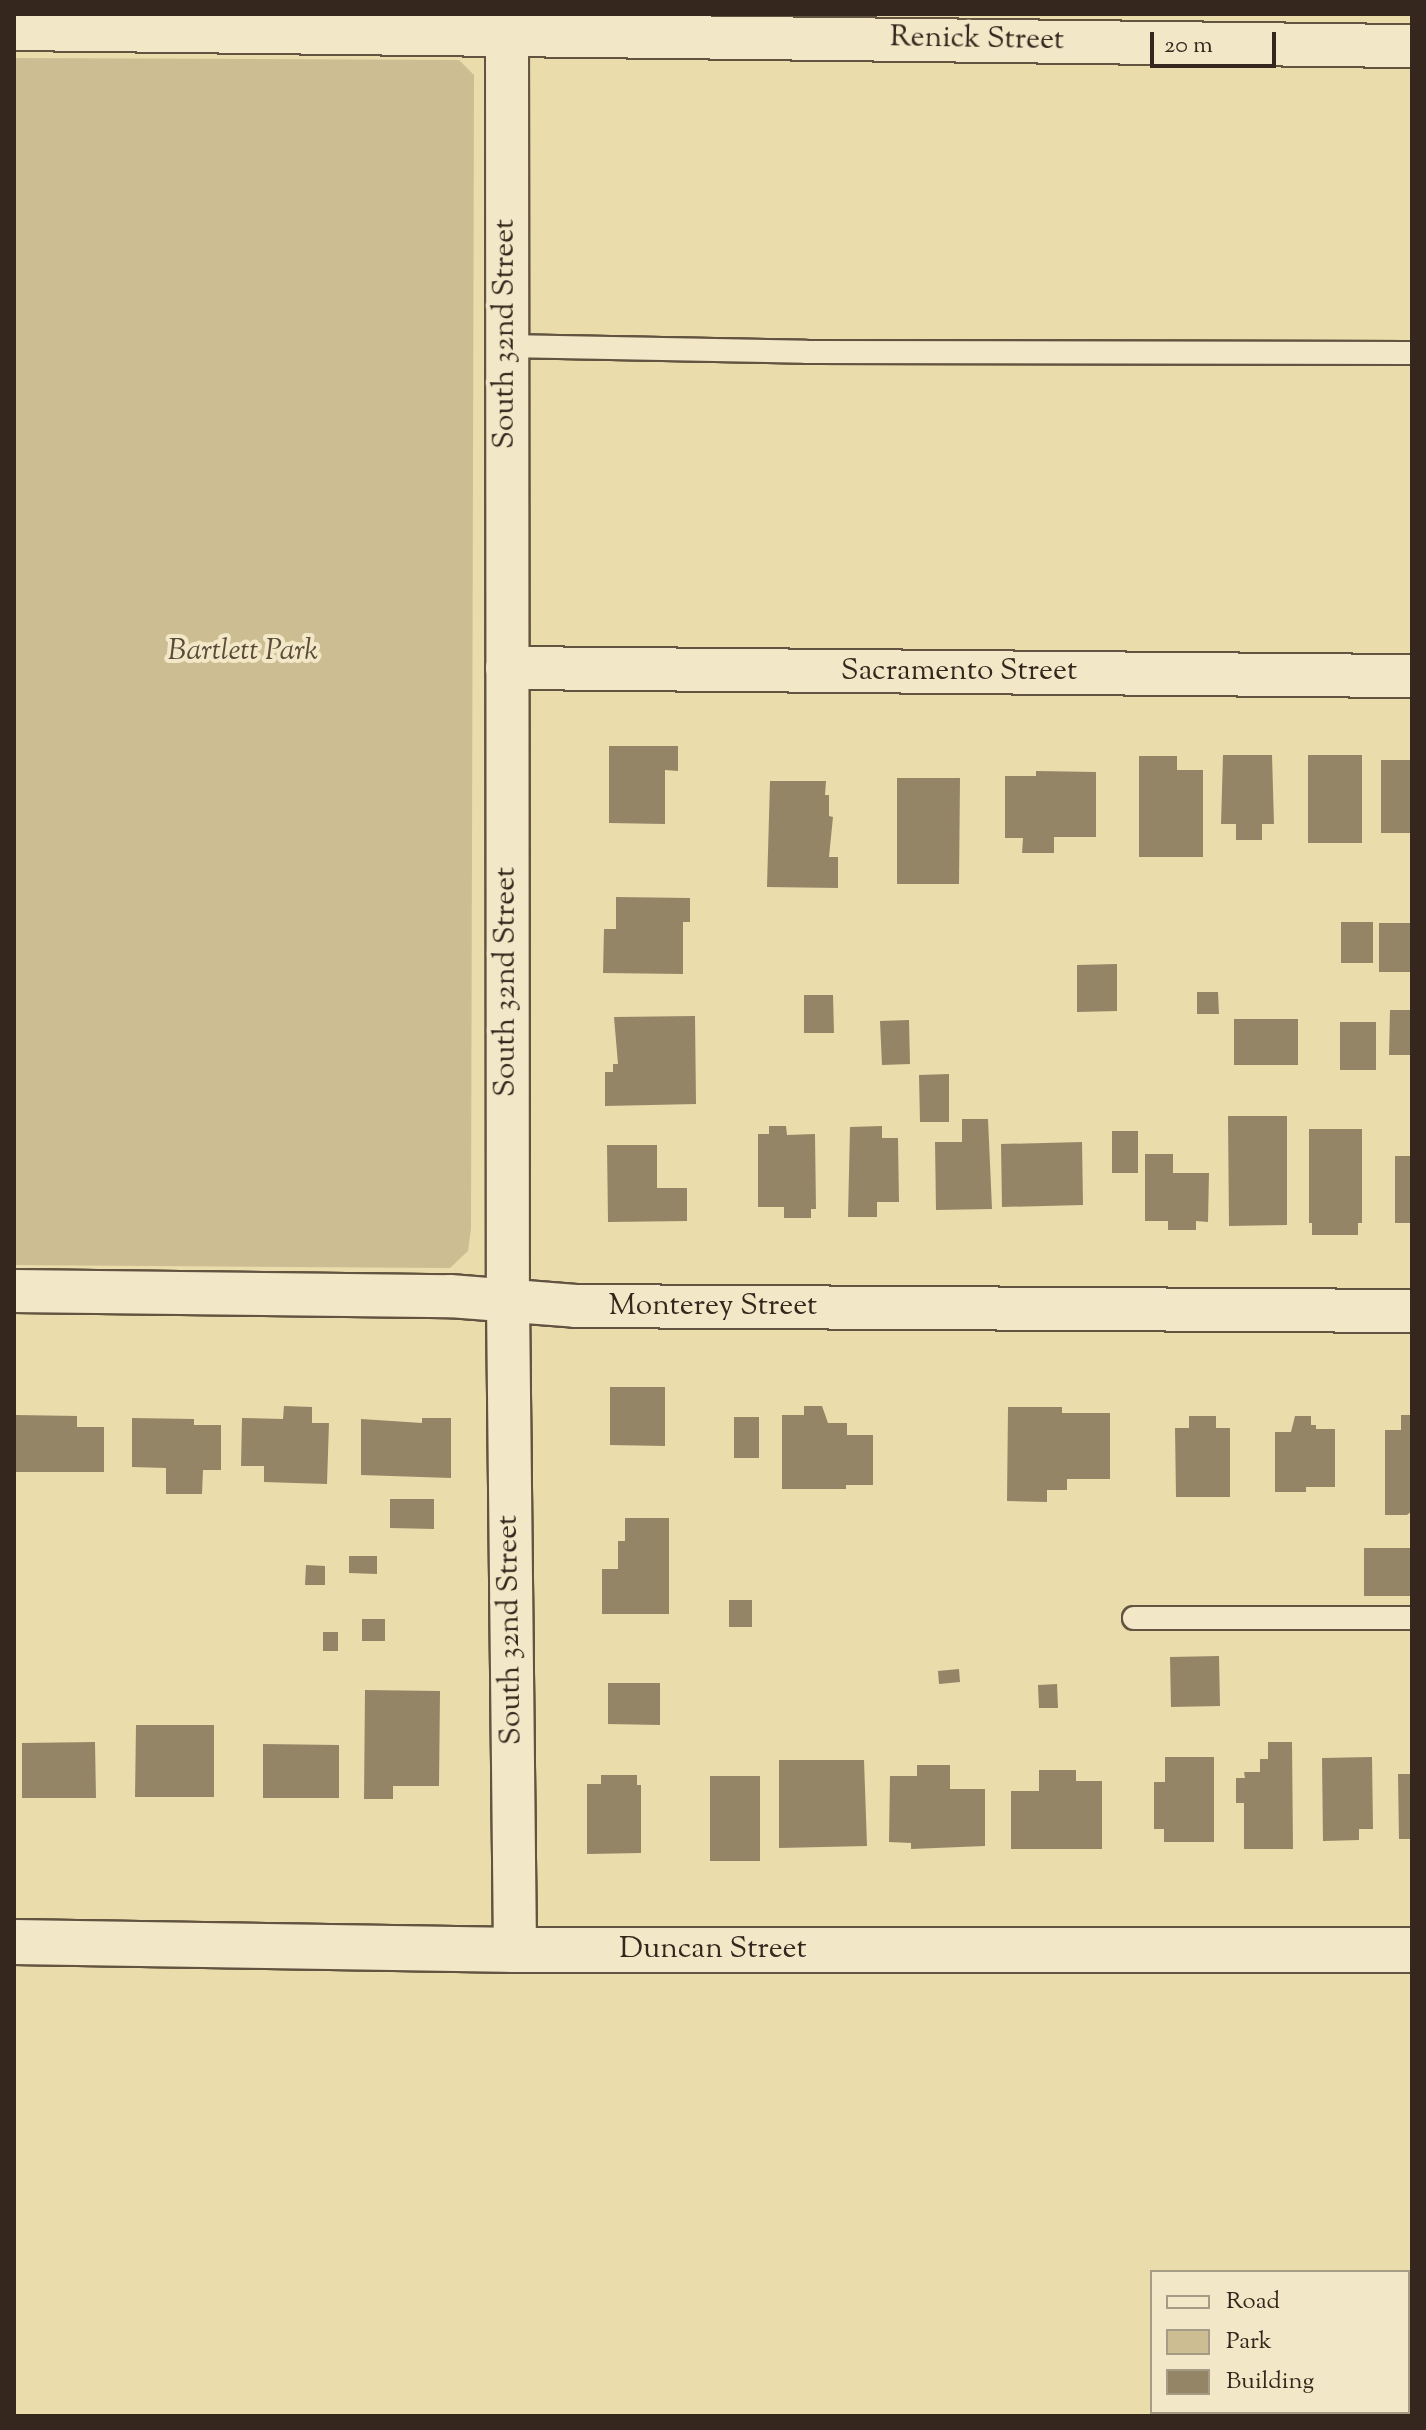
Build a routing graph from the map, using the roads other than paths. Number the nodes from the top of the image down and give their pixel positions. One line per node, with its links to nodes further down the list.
1 (507, 24): 2 (street, Renick Street); 3 (street, Renick Street); 4 (street, South 32nd Street)
2 (14, 29)
3 (1412, 46)
4 (506, 346): 5 (lane); 6 (street, South 32nd Street)
5 (1412, 353)
6 (507, 668): 7 (street, Sacramento Street); 9 (street, South 32nd Street)
7 (1412, 676)
8 (14, 1291): 9 (street, Monterey Street)
9 (508, 1302): 10 (street, Monterey Street); 14 (street, South 32nd Street)
10 (1412, 1311)
11 (1134, 1618): 12 (lane)
12 (1412, 1618)
13 (14, 1942): 14 (street, Duncan Street)
14 (515, 1950): 15 (street, Duncan Street)
15 (1412, 1950)

